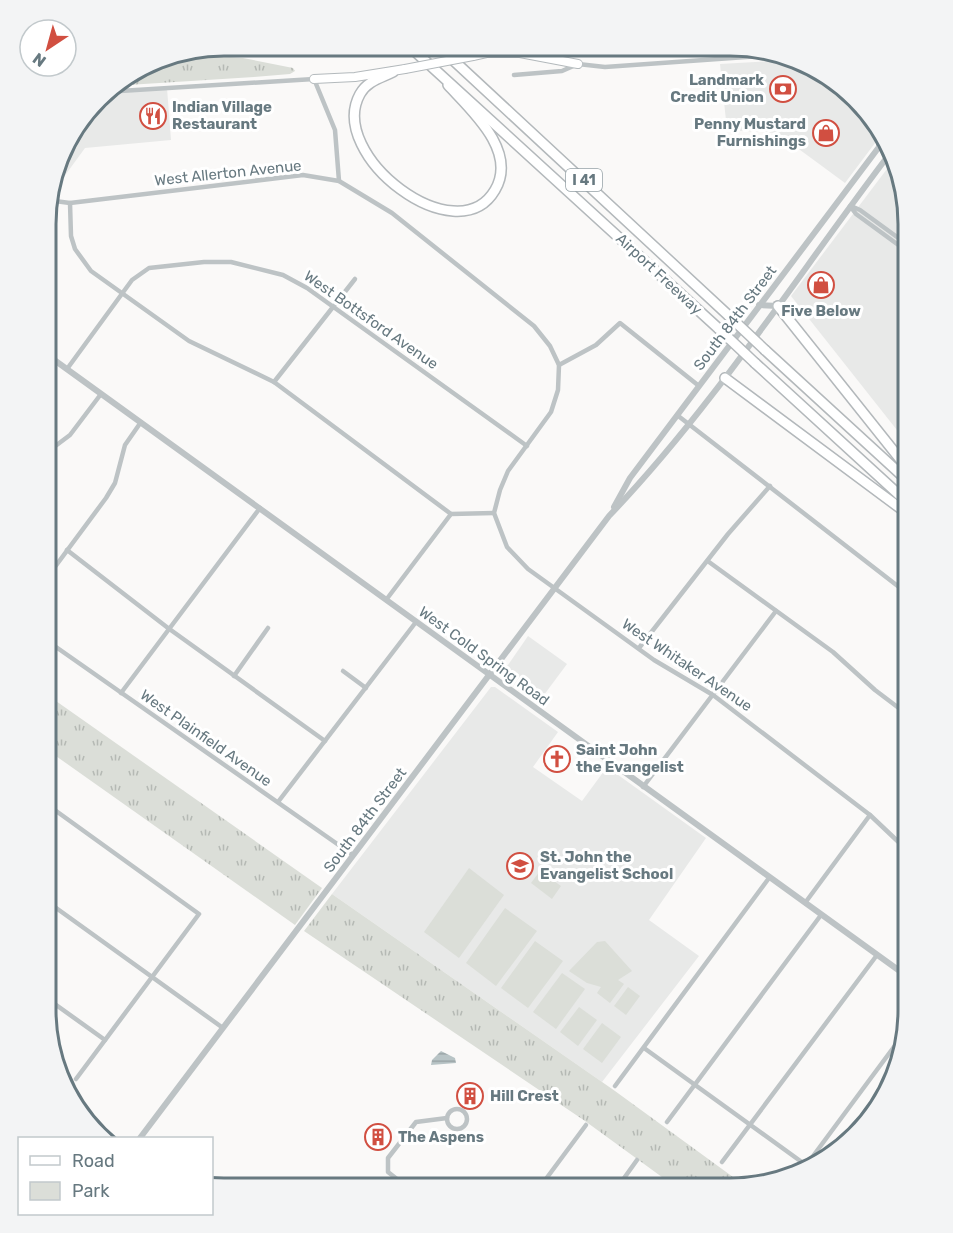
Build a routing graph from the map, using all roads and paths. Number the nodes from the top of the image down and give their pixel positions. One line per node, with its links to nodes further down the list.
1 (422, 56): 7 (highway, Airport Freeway / I 41)
2 (449, 56): 39 (highway, Airport Freeway / I 41, bridge)
3 (473, 56): 8 (main road, bridge)
4 (536, 56): 6 (main road)
5 (749, 57): 6 (street)
6 (578, 64): 9 (street)
7 (437, 68): 8 (highway); 41 (highway, Airport Freeway / I 41, bridge)
8 (393, 72): 10 (main road)
9 (514, 75)
10 (314, 79): 11 (street); 14 (street)
11 (121, 91)
12 (879, 147): 23 (street, South 84th Street)
13 (885, 160): 17 (street, South 84th Street)
14 (339, 181): 16 (street, West Allerton Avenue); 26 (street, West Allerton Avenue)
15 (57, 201): 16 (street, West Allerton Avenue)
16 (70, 203): 21 (street)
17 (850, 206): 18 (street); 19 (street); 24 (street, South 84th Street)
18 (898, 238)
19 (898, 245)
20 (355, 279): 22 (street)
21 (122, 293): 22 (street, West Bottsford Avenue); 28 (street, West Bottsford Avenue); 30 (street)
22 (333, 306): 30 (street); 37 (street, West Bottsford Avenue)
23 (759, 306): 24 (street); 27 (street, South 84th Street)
24 (778, 306): 29 (street, South 84th Street); 38 (highway)
25 (56, 361): 28 (street, West Cold Spring Road)
26 (559, 365): 31 (street); 37 (street)
27 (712, 368): 29 (street); 31 (street, South 84th Street)
28 (67, 369): 32 (street, West Cold Spring Road)
29 (724, 378): 35 (street, South 84th Street); 42 (highway)
30 (274, 382): 45 (street)
31 (699, 386): 33 (street, South 84th Street)
32 (101, 394): 34 (street, West Cold Spring Road); 36 (street)
33 (677, 415): 35 (street); 46 (street, South 84th Street)
34 (141, 422): 43 (street, West Cold Spring Road); 47 (street)
35 (688, 425): 40 (street); 46 (street, South 84th Street)
36 (56, 446)
37 (527, 446): 44 (street)
38 (898, 456)
39 (898, 472)
40 (770, 486): 48 (street); 50 (street)
41 (898, 494)
42 (898, 506)
43 (260, 508): 52 (street, West Cold Spring Road); 55 (street)
44 (494, 513): 45 (street); 51 (street, West Whitaker Avenue)
45 (450, 514): 52 (street)
46 (609, 516): 51 (street, South 84th Street)
47 (68, 550): 49 (street); 55 (street)
48 (709, 562): 53 (street); 58 (street)
49 (56, 566)
50 (898, 586)
51 (555, 588): 58 (street, West Whitaker Avenue); 60 (street, South 84th Street)
52 (386, 600): 54 (street, West Cold Spring Road)
53 (776, 611): 64 (street); 65 (street)
54 (416, 622): 60 (street, West Cold Spring Road); 62 (street)
55 (168, 628): 61 (street); 63 (street)
56 (268, 628): 61 (street)
57 (56, 647): 63 (street, West Plainfield Avenue)
58 (639, 648): 64 (street, West Whitaker Avenue)
59 (343, 671): 62 (street)
60 (490, 675): 67 (street, West Cold Spring Road); 72 (street, South 84th Street)
61 (234, 676): 66 (street)
62 (366, 688): 66 (street)
63 (121, 693): 68 (street, West Plainfield Avenue)
64 (713, 695): 67 (street); 70 (street, West Whitaker Avenue)
65 (897, 707)
66 (325, 741): 68 (street)
67 (643, 787): 73 (street, West Cold Spring Road)
68 (278, 802): 72 (street, West Plainfield Avenue)
69 (56, 811): 79 (street)
70 (870, 815): 71 (street, West Whitaker Avenue); 74 (street)
71 (897, 841)
72 (353, 855): 81 (street, South 84th Street)
73 (769, 878): 74 (street, West Cold Spring Road); 83 (street)
74 (805, 903): 76 (street, West Cold Spring Road)
75 (56, 908): 79 (street)
76 (821, 915): 77 (street, West Cold Spring Road); 86 (street)
77 (877, 955): 78 (street, West Cold Spring Road); 90 (street)
78 (897, 969)
79 (152, 977): 81 (street); 82 (street)
80 (56, 1005): 82 (street)
81 (223, 1028): 92 (street, South 84th Street)
82 (105, 1040): 85 (street)
83 (644, 1048): 86 (street); 87 (street)
84 (892, 1050): 93 (street)
85 (76, 1079)
86 (695, 1084): 89 (street); 90 (street)
87 (615, 1086)
88 (447, 1118): 88 (street); 97 (street)
89 (667, 1122)
90 (750, 1124): 95 (street); 96 (street)
91 (586, 1125): 98 (street)
92 (141, 1137)
93 (818, 1152)
94 (637, 1160): 99 (street)
95 (801, 1161)
96 (722, 1162)
97 (396, 1178)
98 (547, 1178)
99 (624, 1178)

